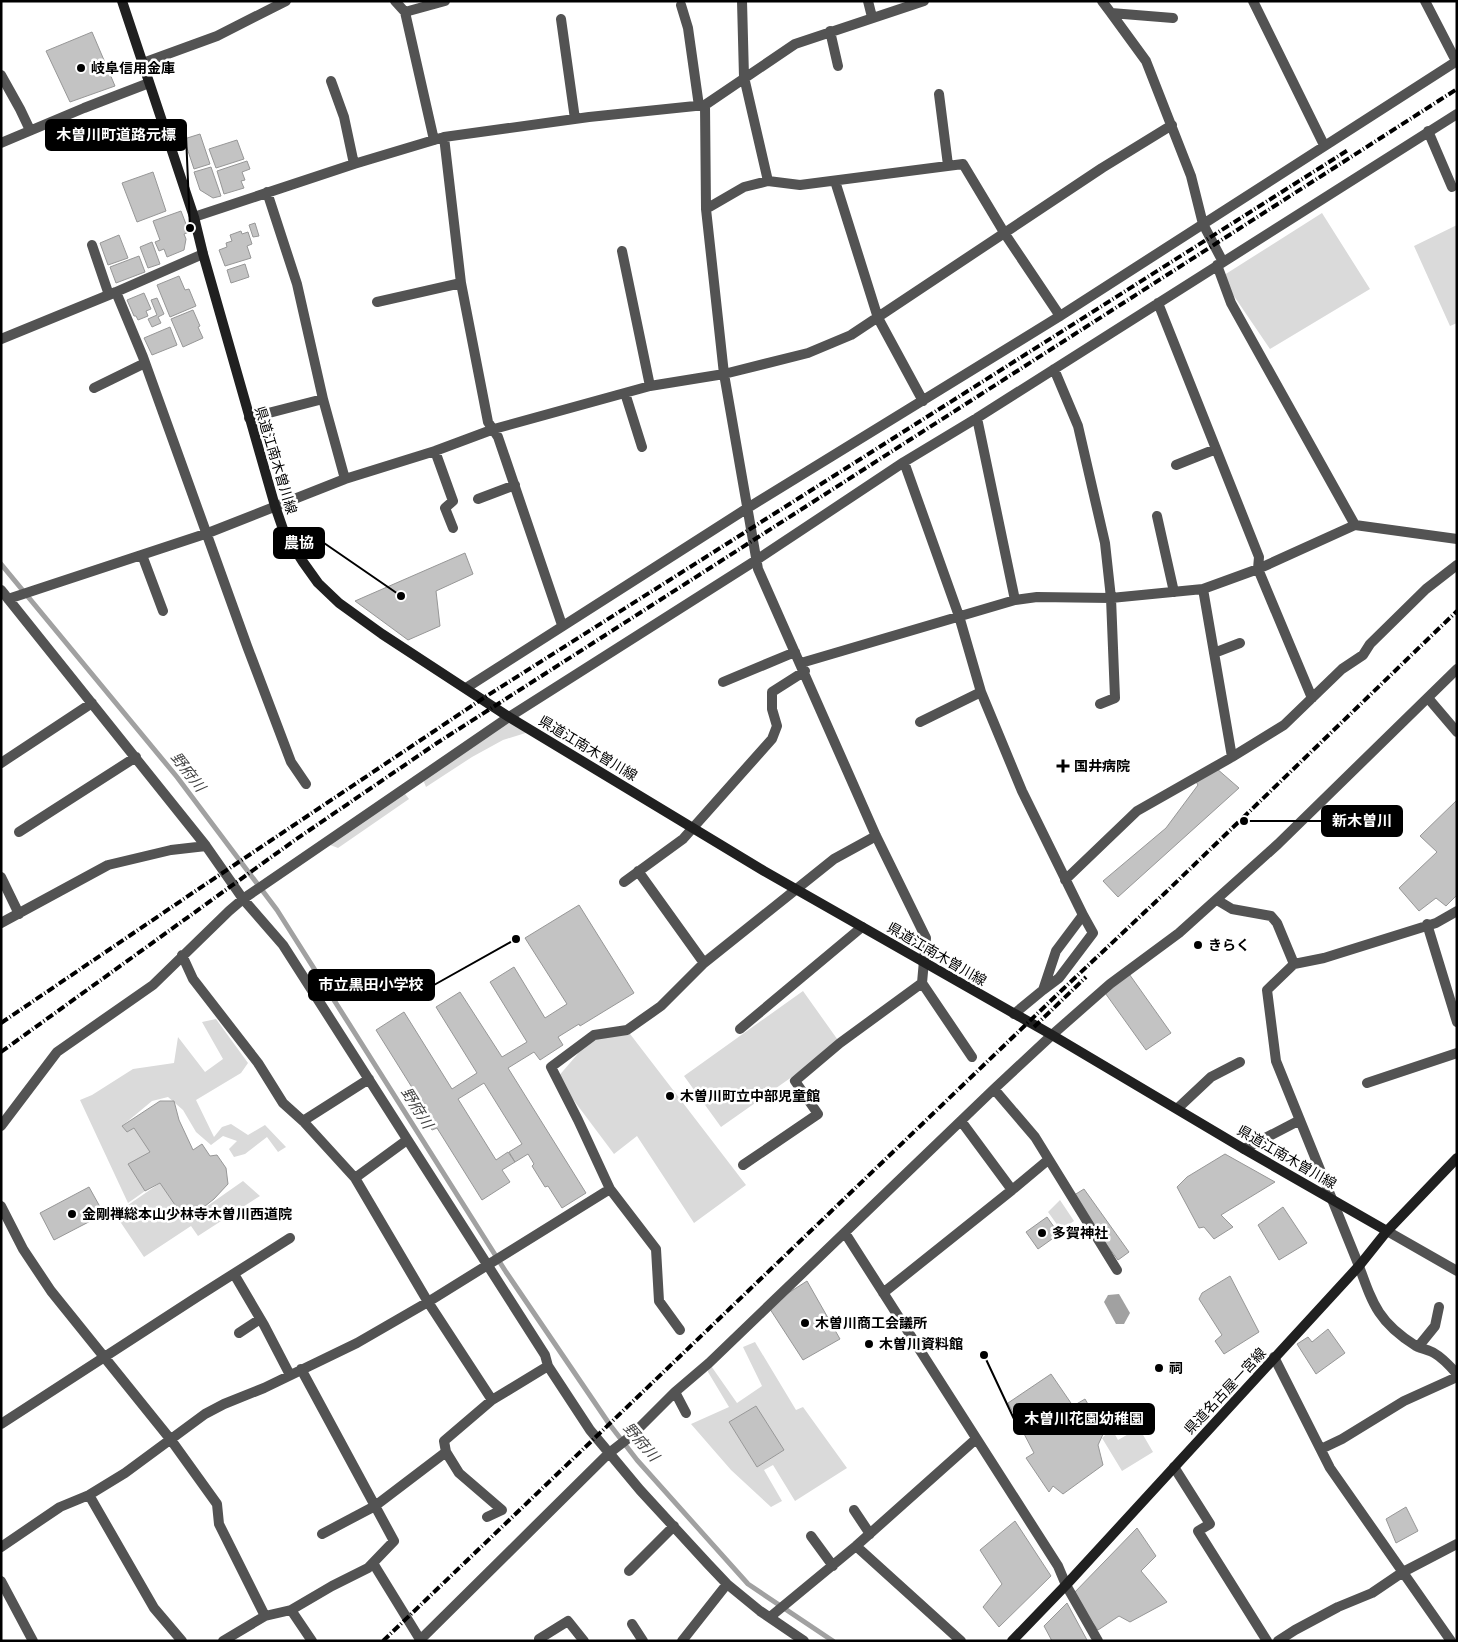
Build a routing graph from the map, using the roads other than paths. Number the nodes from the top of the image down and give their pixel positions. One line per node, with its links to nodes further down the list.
1 (122, 1): 19 (main road, 県道江南木曽川線)
2 (286, 1): 19 (street)
3 (395, 1): 12 (street)
4 (444, 1): 12 (street)
5 (742, 1): 22 (street)
6 (868, 1): 14 (street)
7 (924, 1): 14 (street)
8 (1102, 1): 13 (street)
9 (1253, 1): 35 (street)
10 (1425, 1): 18 (street)
11 (681, 5): 26 (street)
12 (405, 12): 33 (street)
13 (1111, 13): 15 (street); 29 (street)
14 (872, 17): 17 (street)
15 (1173, 18)
16 (560, 20): 28 (street)
17 (830, 31): 20 (street); 22 (street)
18 (1457, 61): 35 (street)
19 (143, 63): 24 (main road, 県道江南木曽川線)
20 (838, 66)
21 (1, 75): 30 (street)
22 (744, 77): 26 (street); 38 (street)
23 (331, 81): 36 (street)
24 (149, 83): 30 (street); 43 (main road, 県道江南木曽川線)
25 (939, 94): 37 (street)
26 (702, 105): 28 (street); 42 (street)
27 (1457, 114): 31 (street)
28 (575, 119): 32 (street)
29 (1172, 125): 44 (street); 45 (street)
30 (30, 130): 34 (street)
31 (1428, 131): 40 (street); 49 (street)
32 (444, 137): 33 (street); 50 (street)
33 (434, 140): 36 (street)
34 (1, 143)
35 (1324, 145): 44 (street)
36 (354, 164): 41 (street)
37 (948, 165): 39 (street); 45 (street)
38 (768, 181): 39 (street); 42 (street)
39 (835, 181): 55 (street)
40 (1452, 187)
41 (267, 192): 43 (street); 63 (street)
42 (706, 208): 59 (street)
43 (194, 217): 48 (main road, 県道江南木曽川線)
44 (1202, 224): 49 (street); 54 (street)
45 (1005, 234): 54 (street); 55 (street)
46 (92, 245): 51 (street)
47 (622, 250): 60 (street)
48 (203, 254): 51 (street); 65 (main road, 県道江南木曽川線)
49 (1220, 264): 53 (street); 79 (street)
50 (462, 283): 52 (street); 67 (street)
51 (113, 293): 56 (street); 57 (street)
52 (377, 302)
53 (1158, 303): 58 (street); 69 (street)
54 (1060, 316): 64 (street)
55 (878, 318): 59 (street); 64 (street)
56 (1, 339)
57 (145, 363): 61 (street); 81 (street)
58 (1054, 369): 66 (street); 90 (street)
59 (724, 374): 60 (street); 77 (street)
60 (650, 386): 62 (street)
61 (94, 388)
62 (625, 393): 67 (street); 68 (street)
63 (323, 399): 65 (street); 73 (street)
64 (923, 401): 77 (street)
65 (249, 418): 76 (main road, 県道江南木曽川線)
66 (977, 418): 71 (street); 92 (street)
67 (494, 430): 70 (street); 74 (street)
68 (642, 448)
69 (1216, 449): 72 (street); 86 (street)
70 (435, 452): 73 (street); 80 (street)
71 (904, 462): 84 (street); 94 (street)
72 (1176, 465)
73 (345, 479): 76 (street)
74 (515, 485): 75 (street); 95 (street)
75 (478, 499)
76 (275, 506): 81 (street); 102 (main road, 県道江南木曽川線)
77 (746, 509): 84 (street); 95 (street)
78 (1157, 516): 89 (street)
79 (1356, 525): 82 (street); 86 (street)
80 (452, 528)
81 (208, 533): 83 (street); 114 (street)
82 (1457, 539)
83 (142, 555): 91 (street); 93 (street)
84 (758, 559): 97 (street); 108 (street)
85 (1457, 565): 104 (street)
86 (1258, 569): 87 (street); 104 (street)
87 (1203, 589): 89 (street); 98 (street)
88 (1, 590): 91 (street)
89 (1174, 592): 90 (street)
90 (1111, 598): 92 (street); 107 (street)
91 (11, 599): 106 (street)
92 (1015, 600): 94 (street)
93 (162, 611)
94 (959, 616): 99 (street); 103 (street)
95 (562, 626): 102 (street)
96 (1240, 643): 98 (street)
97 (795, 652): 99 (street); 101 (street)
98 (1214, 653): 112 (street)
99 (803, 667): 115 (street); 117 (street)
100 (1457, 670): 105 (street)
101 (723, 682)
102 (466, 688): 108 (main road, 県道江南木曽川線)
103 (981, 692): 109 (street); 121 (street)
104 (1312, 698): 112 (street)
105 (1428, 698): 110 (street); 125 (street)
106 (92, 703): 111 (street); 113 (street)
107 (1100, 704)
108 (509, 717): 115 (main road, 県道江南木曽川線); 124 (street)
109 (920, 722)
110 (1457, 732)
111 (136, 757): 116 (street); 118 (street)
112 (1232, 757): 121 (street)
113 (1, 764)
114 (306, 784)
115 (694, 828): 119 (street); 123 (main road, 県道江南木曽川線)
116 (19, 832)
117 (876, 836): 123 (street); 134 (street)
118 (206, 846): 124 (street); 127 (street)
119 (638, 871): 122 (street); 135 (street)
120 (1, 877): 127 (street)
121 (1065, 880): 128 (street)
122 (624, 882)
123 (796, 889): 131 (main road, 県道江南木曽川線); 135 (street)
124 (247, 896): 132 (street); 147 (street)
125 (1217, 900): 136 (street); 143 (street)
126 (1457, 911): 130 (street)
127 (18, 914): 129 (street)
128 (1083, 915): 133 (street); 137 (street)
129 (1, 923)
130 (1427, 924): 136 (street); 141 (street)
131 (862, 927): 134 (main road, 県道江南木曽川線); 142 (street)
132 (182, 955): 152 (street); 154 (street)
133 (1054, 959): 137 (street); 139 (street)
134 (923, 962): 138 (street); 140 (main road, 県道江南木曽川線)
135 (704, 963): 161 (street)
136 (1294, 964): 151 (street)
137 (1068, 966): 139 (street)
138 (922, 984): 145 (street); 159 (street)
139 (1044, 990): 140 (street)
140 (1014, 1014): 143 (main road, 県道江南木曽川線)
141 (1457, 1022)
142 (740, 1029)
143 (1052, 1035): 149 (street); 150 (main road, 県道江南木曽川線)
144 (1457, 1053): 148 (street)
145 (972, 1057)
146 (1240, 1062): 150 (street)
147 (369, 1079): 152 (street); 155 (street)
148 (1367, 1083)
149 (994, 1089): 153 (street); 158 (street)
150 (1178, 1108): 156 (main road, 県道江南木曽川線)
151 (1300, 1120): 156 (street); 163 (street)
152 (302, 1121): 160 (street)
153 (961, 1121): 162 (street); 166 (street)
154 (1, 1126)
155 (407, 1140): 160 (street); 168 (street)
156 (1244, 1149): 163 (main road, 県道江南木曽川線)
157 (1457, 1158): 165 (main road, 県道名古屋一宮線)
158 (1048, 1160): 162 (street); 170 (street)
159 (743, 1165)
160 (355, 1178): 174 (street)
161 (610, 1190): 168 (street); 177 (street)
162 (1012, 1190): 173 (street)
163 (1332, 1200): 165 (main road, 県道江南木曽川線); 169 (street)
164 (1, 1206): 180 (street)
165 (1388, 1231): 169 (main road, 県道名古屋一宮線); 171 (street)
166 (845, 1233): 173 (street); 186 (street)
167 (290, 1238): 172 (street)
168 (489, 1263): 174 (street); 182 (street)
169 (1359, 1266): 179 (street); 181 (main road, 県道名古屋一宮線)
170 (1117, 1270)
171 (1457, 1271)
172 (234, 1274): 176 (street); 180 (street)
173 (883, 1293): 190 (street)
174 (428, 1302): 183 (street); 187 (street)
175 (1439, 1307): 179 (street)
176 (260, 1319): 178 (street); 184 (street)
177 (680, 1330)
178 (238, 1333)
179 (1418, 1347): 185 (street)
180 (105, 1357): 189 (street); 191 (street)
181 (1274, 1357): 192 (street); 195 (main road, 県道名古屋一宮線)
182 (548, 1366): 187 (street); 194 (street)
183 (301, 1370): 184 (street); 197 (street)
184 (290, 1375): 191 (street)
185 (1457, 1376): 192 (street)
186 (675, 1392): 188 (street); 194 (street)
187 (492, 1400): 193 (street)
188 (686, 1412)
189 (1, 1424)
190 (976, 1439): 202 (street); 213 (street)
191 (171, 1440): 196 (street); 215 (street)
192 (1321, 1449): 210 (street)
193 (446, 1452): 197 (street); 199 (street)
194 (610, 1452): 200 (street); 219 (street)
195 (1174, 1466): 213 (main road, 県道名古屋一宮線); 231 (street)
196 (89, 1495): 206 (street); 221 (street)
197 (375, 1506): 201 (street); 207 (street)
198 (854, 1510): 202 (street)
199 (487, 1517)
200 (674, 1526): 209 (street); 212 (street)
201 (322, 1534)
202 (870, 1534): 205 (street)
203 (811, 1536): 208 (street)
204 (1457, 1544): 210 (street)
205 (856, 1546): 208 (street); 228 (street)
206 (1, 1548)
207 (373, 1563): 214 (street); 219 (street)
208 (833, 1566): 216 (street)
209 (629, 1571)
210 (1403, 1572): 232 (street); 233 (street)
211 (1, 1581): 220 (street)
212 (727, 1584): 216 (street); 226 (street)
213 (1066, 1585): 229 (main road, 県道名古屋一宮線); 230 (street)
214 (291, 1610): 215 (street); 223 (street)
215 (265, 1616): 222 (street)
216 (772, 1616): 227 (street)
217 (632, 1624): 225 (street)
218 (539, 1639): 224 (street)
219 (420, 1640)
220 (33, 1641)
221 (182, 1641)
222 (223, 1641)
223 (312, 1641)
224 (584, 1641)
225 (642, 1641)
226 (682, 1641)
227 (804, 1641)
228 (961, 1641)
229 (1012, 1641)
230 (1098, 1641)
231 (1268, 1641)
232 (1278, 1641)
233 (1451, 1641)

